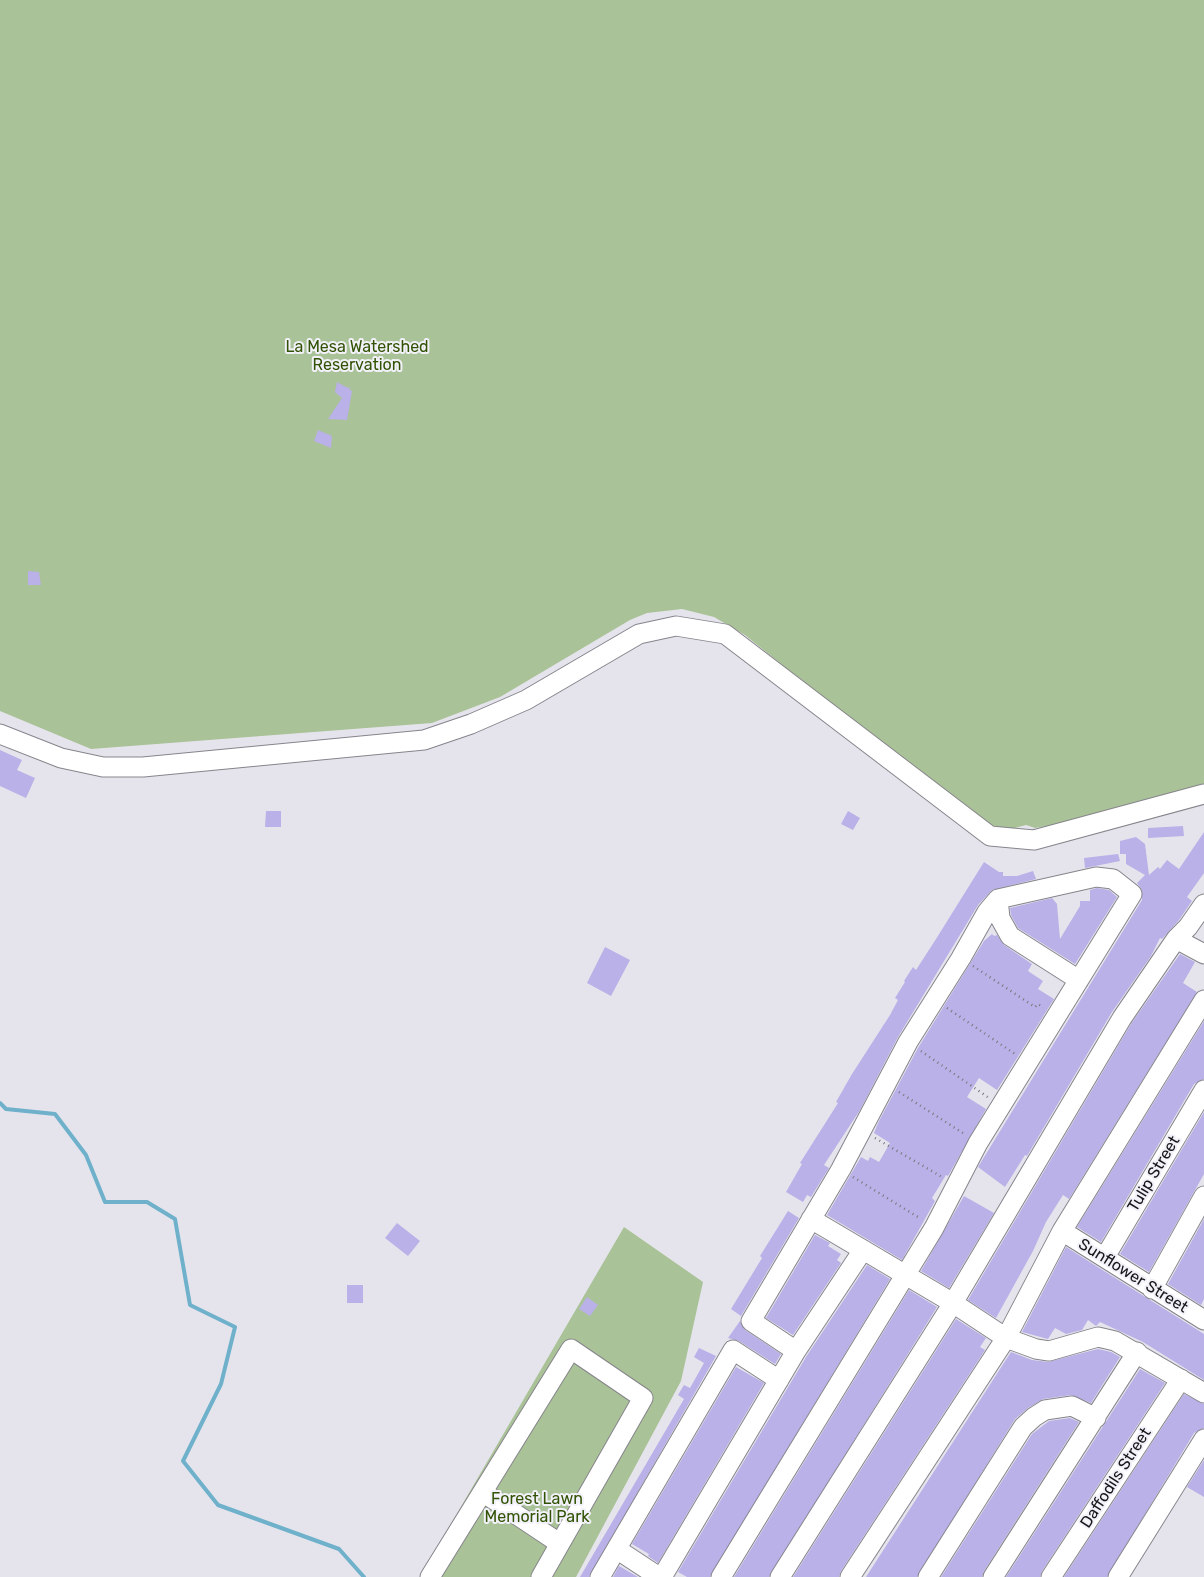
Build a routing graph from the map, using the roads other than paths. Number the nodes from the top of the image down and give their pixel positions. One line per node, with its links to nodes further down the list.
1 (0, 734): 2 (street)
2 (1204, 794)
3 (998, 899): 7 (street); 7 (street); 11 (street)
4 (1204, 904): 5 (street)
5 (1176, 939): 6 (street); 17 (street)
6 (1204, 954)
7 (1079, 980): 15 (street)
8 (1204, 1000): 12 (street)
9 (1204, 1090): 14 (street, Tulip Street)
10 (1204, 1196): 16 (street)
11 (811, 1220): 13 (street); 20 (street)
12 (1062, 1231): 14 (street, Sunflower Street); 19 (street)
13 (862, 1250): 15 (street); 20 (street)
14 (1105, 1257): 16 (street, Sunflower Street)
15 (906, 1276): 17 (street); 34 (street)
16 (1152, 1289): 18 (street, Sunflower Street)
17 (953, 1303): 19 (street); 35 (street)
18 (1201, 1313)
19 (1006, 1338): 21 (street); 36 (street)
20 (796, 1351): 23 (street)
21 (1136, 1352): 22 (street); 25 (street)
22 (1181, 1379): 24 (street); 39 (street, Daffodils Street)
23 (779, 1380): 29 (street); 33 (street)
24 (1204, 1393)
25 (1096, 1418): 37 (street); 38 (street)
26 (1204, 1440): 40 (street)
27 (484, 1493): 28 (street); 28 (street); 30 (street)
28 (560, 1544): 31 (street)
29 (618, 1550): 32 (street); 33 (street)
30 (430, 1577)
31 (541, 1577)
32 (600, 1577)
33 (660, 1577)
34 (721, 1577)
35 (780, 1577)
36 (850, 1577)
37 (928, 1577)
38 (993, 1577)
39 (1051, 1577)
40 (1118, 1577)

